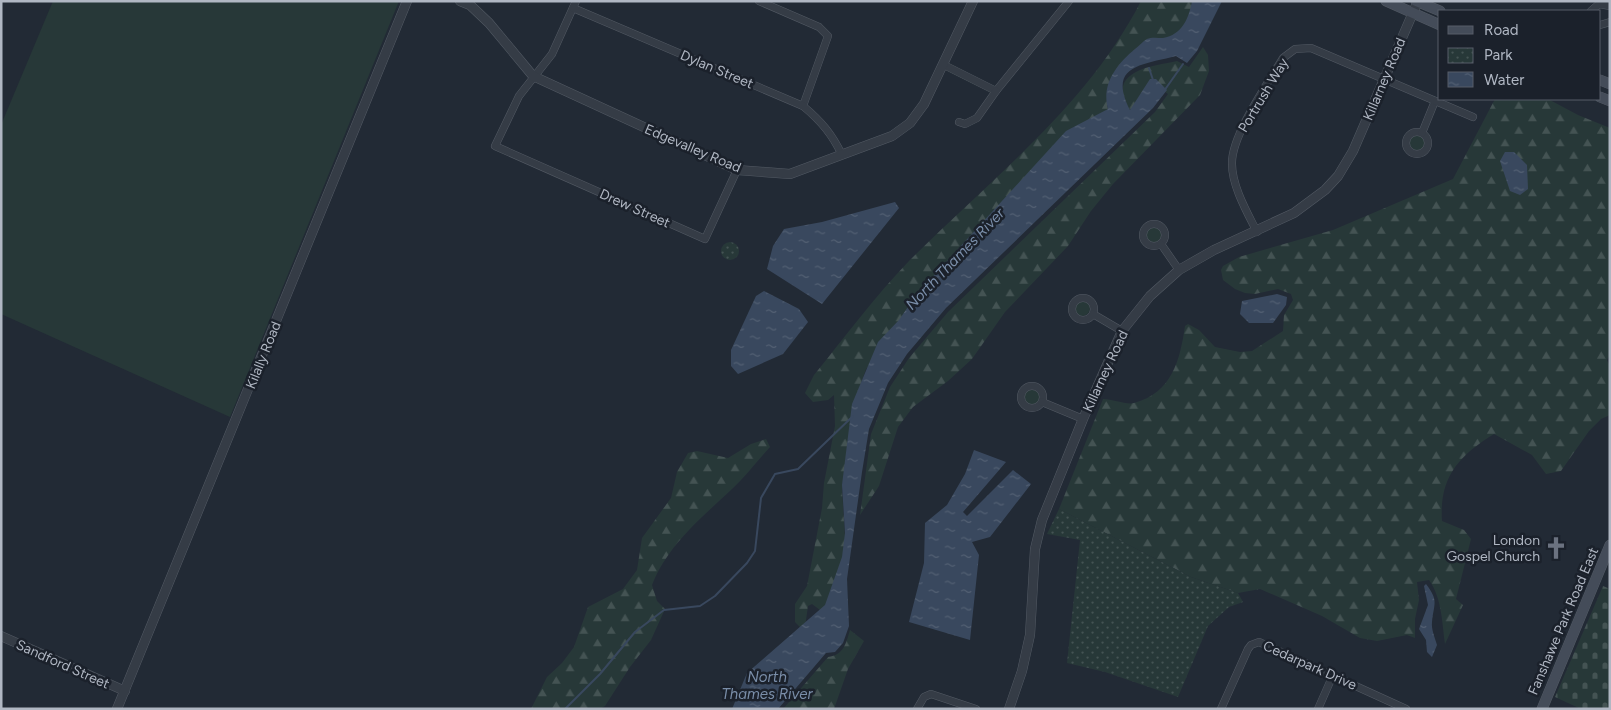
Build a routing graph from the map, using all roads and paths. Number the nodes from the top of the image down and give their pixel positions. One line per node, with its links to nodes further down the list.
1 (407, 1): 36 (street, Kilally Road)
2 (460, 1): 16 (street, Edgevalley Road)
3 (759, 1): 8 (street)
4 (974, 1): 15 (street, Edgevalley Road)
5 (1069, 1): 18 (street)
6 (1386, 1): 13 (main road)
7 (1417, 1): 11 (main road); 13 (street, Killarney Road)
8 (769, 3): 20 (street)
9 (1608, 4): 12 (street)
10 (574, 5): 16 (street); 20 (street, Dylan Street)
11 (1438, 10)
12 (1592, 10)
13 (1412, 13): 14 (main road); 17 (street, Killarney Road)
14 (1438, 24)
15 (944, 65): 18 (street); 24 (street, Edgevalley Road)
16 (533, 76): 25 (street, Edgevalley Road); 25 (street, Drew Street)
17 (1384, 79): 19 (street, Portrush Way); 26 (street, Killarney Road); 26 (street, Portrush Way)
18 (996, 91): 22 (street)
19 (1435, 102): 21 (street, Portrush Way); 23 (street)
20 (803, 106): 24 (street, Dylan Street)
21 (1473, 118)
22 (959, 122)
23 (1422, 133)
24 (842, 155): 25 (street, Edgevalley Road)
25 (737, 170)
26 (1257, 232): 28 (street, Killarney Road)
27 (1161, 244): 28 (street)
28 (1179, 270): 30 (street, Killarney Road)
29 (1093, 314): 30 (street)
30 (1122, 331): 32 (street, Killarney Road)
31 (1042, 402): 32 (street)
32 (1083, 419): 40 (street, Killarney Road)
33 (1610, 545): 44 (main road, Fanshawe Park Road East)
34 (1, 636): 36 (street, Sandford Street)
35 (1333, 675): 41 (street, Cedarpark Drive); 42 (street); 43 (street, Cedarpark Drive)
36 (125, 691): 37 (street, Kilally Road)
37 (117, 709)
38 (917, 709): 39 (street)
39 (976, 709)
40 (1009, 709)
41 (1222, 709)
42 (1318, 709)
43 (1406, 709)
44 (1542, 709)

